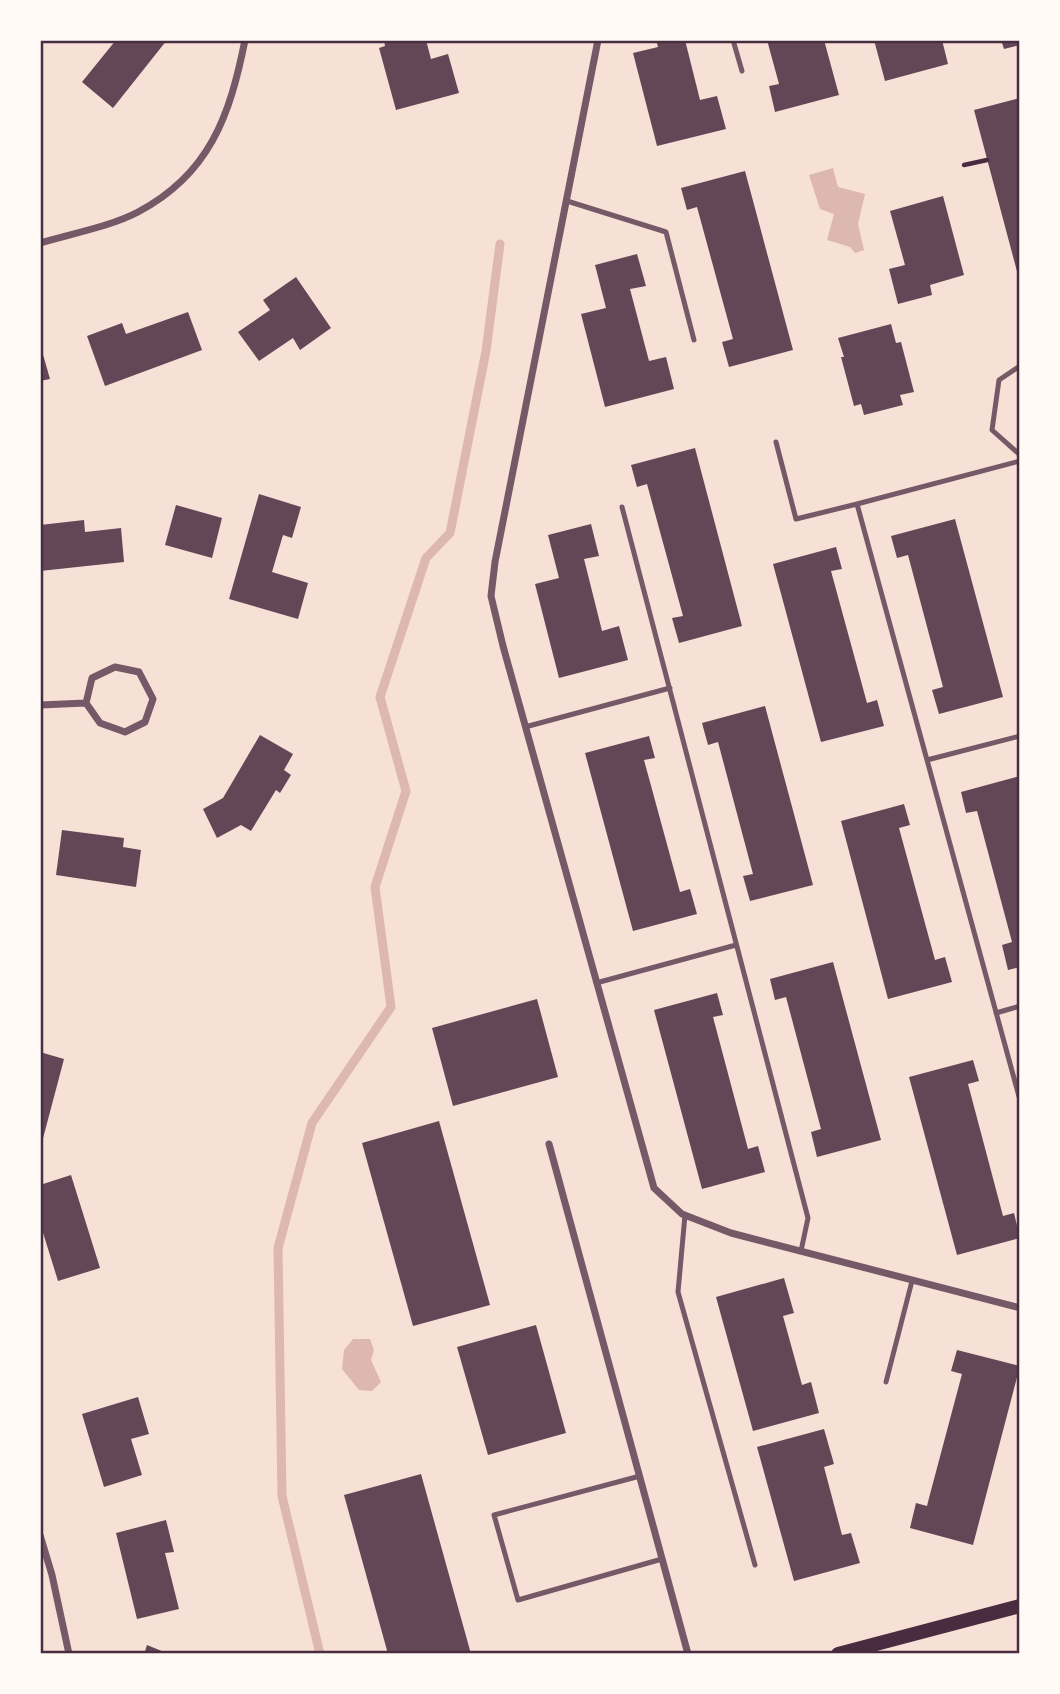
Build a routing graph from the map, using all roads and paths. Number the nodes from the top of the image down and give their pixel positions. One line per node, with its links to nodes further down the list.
1 (245, 40): 8 (street)
2 (598, 40): 7 (street)
3 (733, 40): 4 (lane)
4 (741, 71)
5 (987, 160): 6 (path)
6 (964, 165)
7 (567, 201): 9 (lane); 19 (street)
8 (40, 243)
9 (694, 340)
10 (1020, 366): 12 (lane)
11 (776, 442): 14 (lane)
12 (1020, 455)
13 (1020, 461): 14 (lane)
14 (858, 504): 21 (lane)
15 (622, 506): 16 (lane)
16 (670, 688): 19 (lane); 22 (lane)
17 (86, 703): 17 (street); 18 (street)
18 (40, 705)
19 (525, 727): 23 (street)
20 (1020, 736): 21 (lane)
21 (927, 760): 25 (lane)
22 (736, 945): 23 (lane); 29 (lane)
23 (596, 984): 28 (street)
24 (1020, 1006): 25 (lane)
25 (996, 1013): 26 (lane)
26 (1020, 1100)
27 (549, 1144): 33 (street)
28 (685, 1215): 29 (street); 36 (lane)
29 (800, 1251): 30 (street)
30 (912, 1281): 31 (street); 32 (lane)
31 (1020, 1308)
32 (886, 1382)
33 (640, 1476): 35 (street); 35 (lane)
34 (40, 1535): 38 (street)
35 (662, 1559): 39 (street)
36 (755, 1565)
37 (1020, 1606): 40 (main road)
38 (69, 1654)
39 (688, 1654)
40 (838, 1654)

